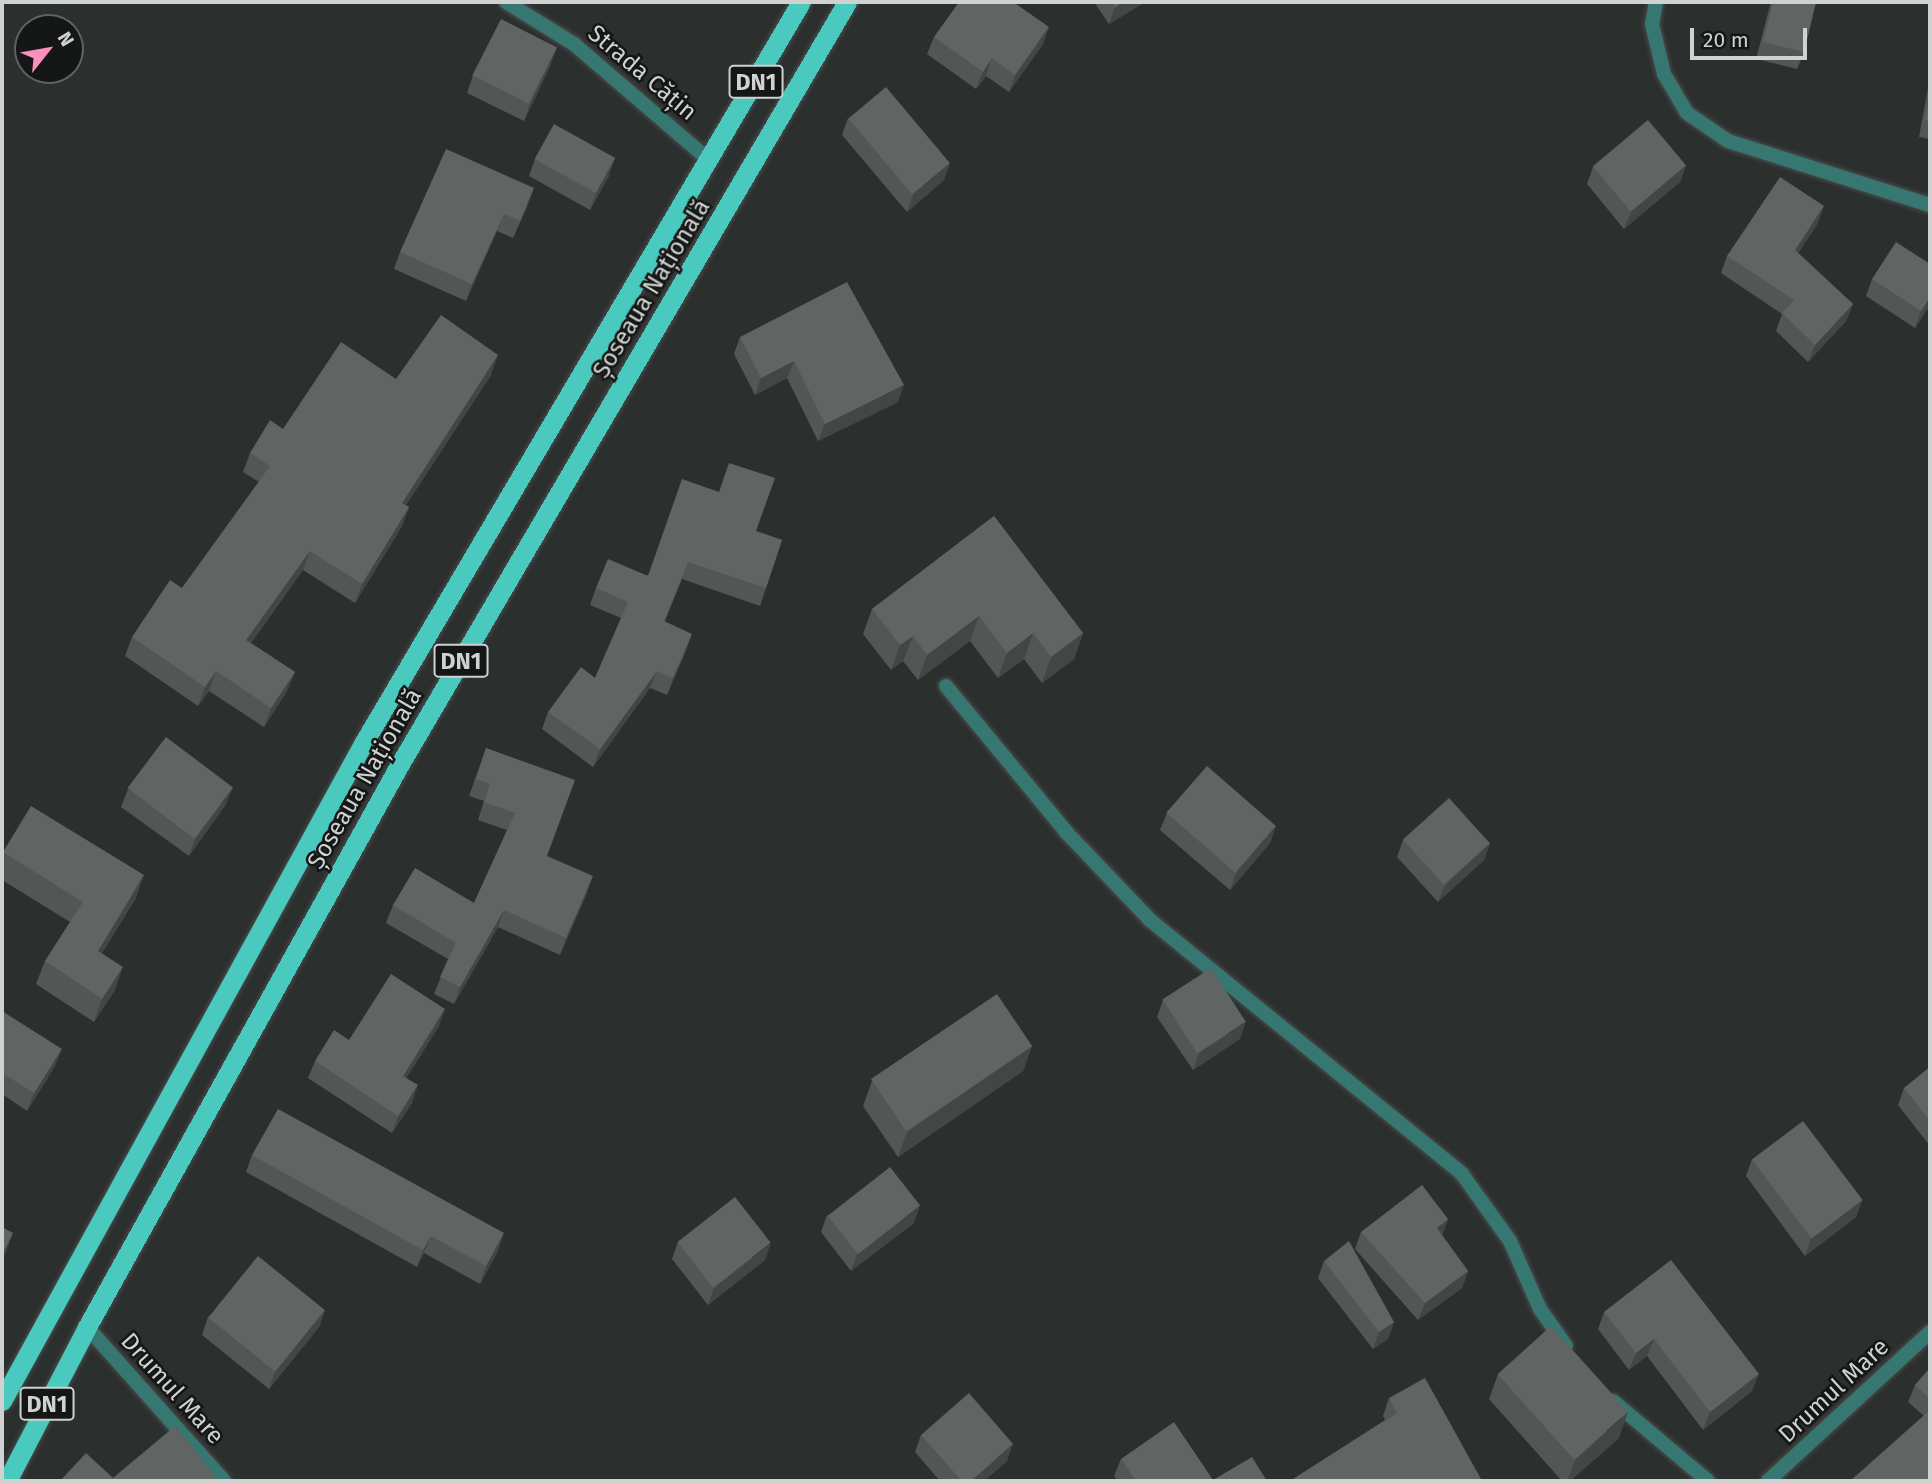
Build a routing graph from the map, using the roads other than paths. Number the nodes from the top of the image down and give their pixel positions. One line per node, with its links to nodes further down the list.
1 (506, 2): 5 (street, Strada Cățin)
2 (801, 2): 5 (highway, Șoseaua Națională / DN1)
3 (847, 2): 8 (highway, Șoseaua Națională / DN1)
4 (1656, 2): 6 (street)
5 (710, 161): 12 (highway, Șoseaua Națională / DN1)
6 (1930, 205)
7 (946, 686): 10 (street)
8 (87, 1327): 13 (highway, Șoseaua Națională / DN1); 14 (street, Drumul Mare)
9 (1930, 1332): 16 (street, Drumul Mare)
10 (1575, 1359)
11 (1599, 1385): 15 (street)
12 (2, 1401)
13 (7, 1481)
14 (224, 1481)
15 (1708, 1481)
16 (1769, 1481)

